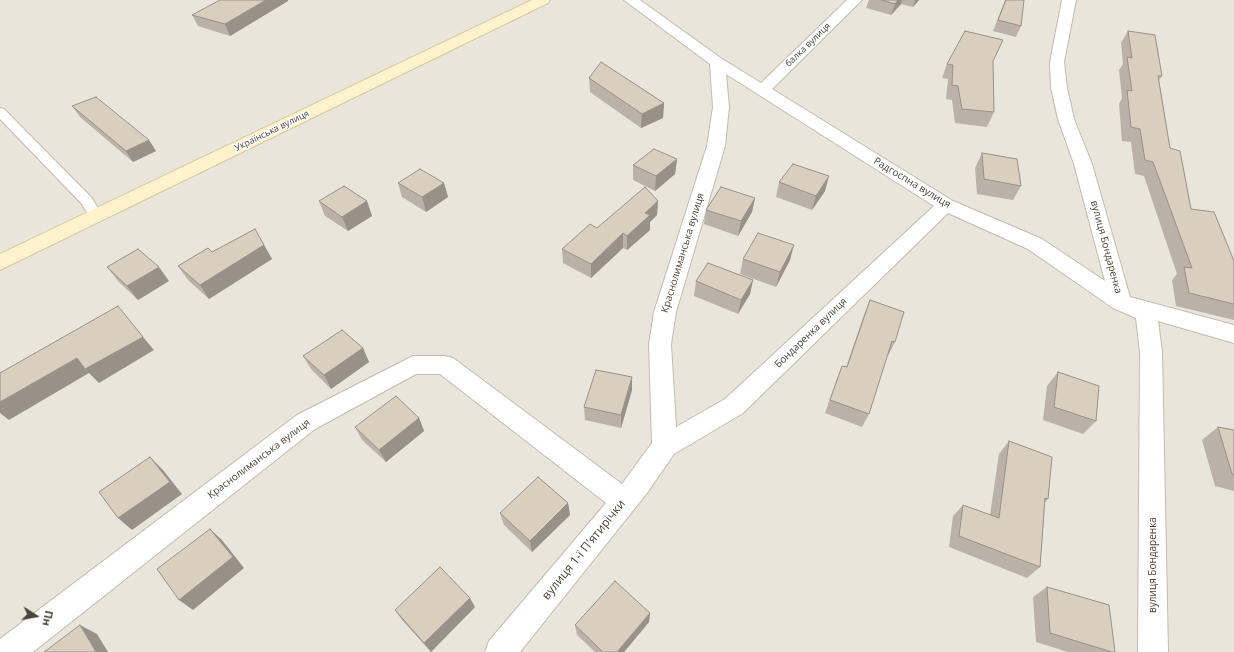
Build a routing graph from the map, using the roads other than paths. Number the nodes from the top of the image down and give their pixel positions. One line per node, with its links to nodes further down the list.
1 (544, 0): 9 (street, Українська вулиця)
2 (631, 0): 5 (street, Радгоспна вулиця)
3 (855, 0): 6 (street, балка вулиця)
4 (1069, 0): 11 (street, вулиця Бондаренка)
5 (718, 62): 6 (street, Радгоспна вулиця); 13 (street, Краснолиманська вулиця)
6 (762, 90): 8 (street, Радгоспна вулиця)
7 (0, 112): 9 (lane)
8 (946, 205): 11 (street, Радгоспна вулиця); 13 (street, Бондаренка вулиця)
9 (96, 216): 10 (street, Українська вулиця)
10 (0, 263)
11 (1121, 302): 12 (street, Радгоспна вулиця); 17 (street, вулиця Бондаренка)
12 (1234, 334)
13 (665, 446): 14 (street, вулиця 1-ї П'ятирічки)
14 (624, 501): 15 (street, Краснолиманська вулиця); 16 (street, вулиця 1-ї П'ятирічки)
15 (8, 652)
16 (500, 652)
17 (1153, 652)

